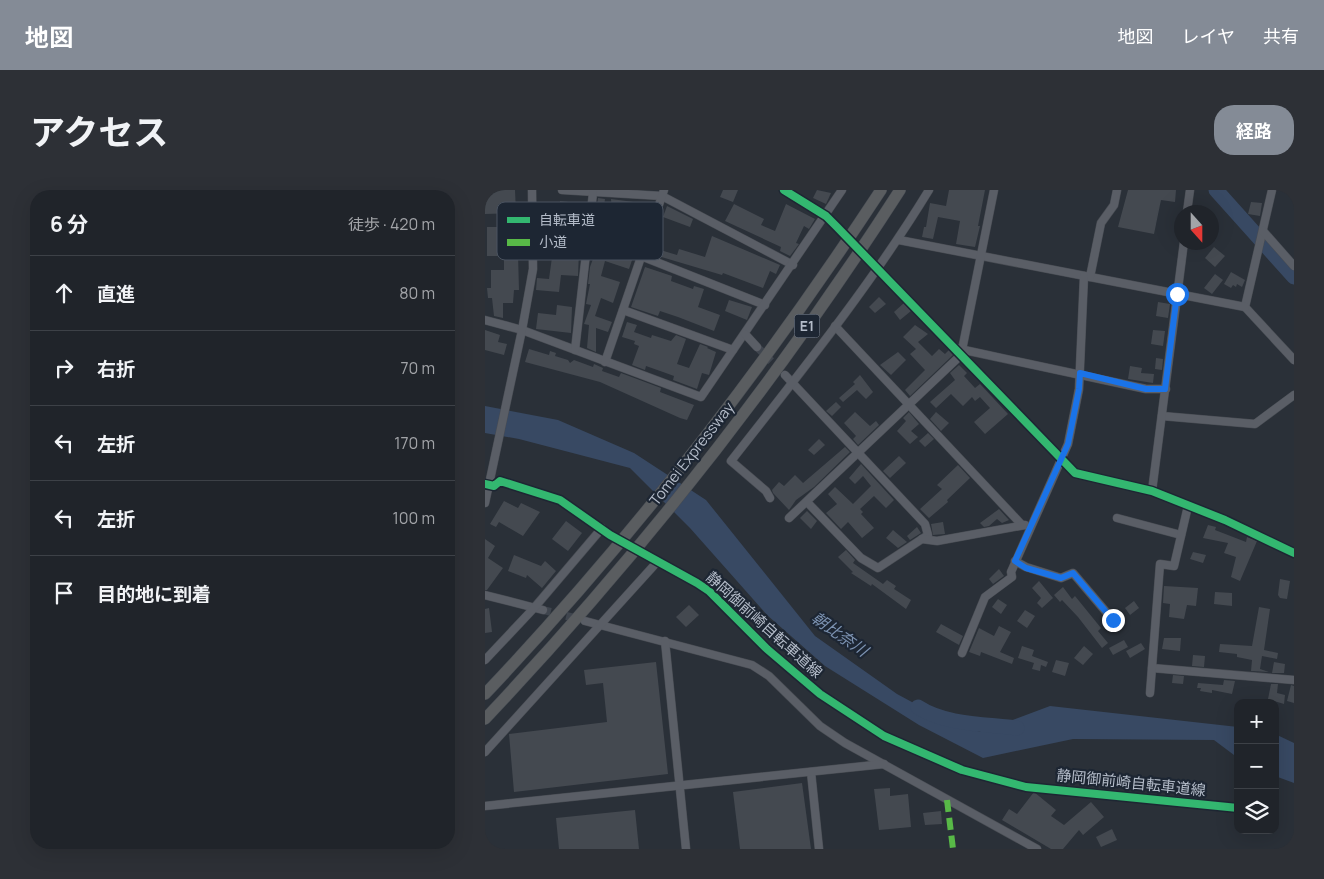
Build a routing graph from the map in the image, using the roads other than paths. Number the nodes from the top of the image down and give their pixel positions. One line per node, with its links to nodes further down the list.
1 (562, 190): 11 (street)
2 (784, 190): 15 (street)
3 (843, 190): 15 (street)
4 (879, 190): 80 (highway, Tomei Expressway / E1)
5 (900, 190): 81 (highway, Tomei Expressway / E1)
6 (929, 190): 18 (street)
7 (993, 190): 20 (street)
8 (1117, 190): 28 (street)
9 (1190, 190): 14 (street)
10 (1272, 190): 17 (street)
11 (593, 193): 12 (street); 13 (street)
12 (663, 193): 25 (street)
13 (592, 202)
14 (1188, 205)
15 (826, 216): 16 (street); 25 (street)
16 (837, 227)
17 (1263, 230): 27 (street); 31 (street)
18 (899, 240): 20 (street); 26 (street)
19 (1183, 250): 29 (street)
20 (981, 255): 28 (street); 40 (street)
21 (533, 260): 35 (street)
22 (585, 260): 38 (street)
23 (640, 260): 32 (street)
24 (651, 260): 30 (street)
25 (793, 265): 30 (street)
26 (876, 266): 34 (street); 40 (street)
27 (1294, 266)
28 (1087, 276): 29 (street); 43 (street)
29 (1177, 294): 31 (street); 46 (street)
30 (765, 304): 36 (street)
31 (1245, 307): 41 (street)
32 (623, 310): 39 (street); 42 (street)
33 (485, 320): 35 (street)
34 (835, 326): 45 (street); 48 (street)
35 (523, 330): 38 (street); 52 (street)
36 (745, 334): 37 (street); 39 (street)
37 (757, 348)
38 (575, 350): 42 (street)
39 (733, 350): 42 (street)
40 (960, 351): 43 (street); 48 (street); 51 (street)
41 (1294, 360)
42 (605, 362)
43 (1080, 373): 46 (street); 51 (street)
44 (785, 375): 45 (street)
45 (792, 384): 50 (street); 54 (street)
46 (1165, 389): 49 (street)
47 (1294, 395): 49 (street)
48 (909, 405): 50 (street); 61 (street)
49 (1162, 416): 53 (street)
50 (858, 454): 55 (street); 64 (street)
51 (1059, 460): 53 (street); 60 (street)
52 (489, 483): 56 (street)
53 (1152, 492): 57 (street)
54 (770, 498)
55 (807, 502): 58 (street); 64 (street)
56 (485, 503)
57 (1188, 506): 63 (street); 65 (street)
58 (789, 518)
59 (1117, 518): 63 (street)
60 (1031, 523): 61 (street); 67 (street)
61 (1022, 525): 64 (street)
62 (602, 528): 69 (street)
63 (1181, 535): 77 (street)
64 (922, 539)
65 (1294, 553)
66 (658, 561): 73 (street)
67 (1015, 561): 71 (street); 75 (street)
68 (485, 595): 69 (street)
69 (534, 608): 70 (street); 76 (street)
70 (543, 610)
71 (1113, 620)
72 (585, 621): 73 (street)
73 (602, 625): 74 (street); 82 (street)
74 (665, 641): 83 (street); 85 (street)
75 (962, 653)
76 (485, 660)
77 (1152, 668): 78 (street); 79 (street)
78 (1294, 680)
79 (1150, 693)
80 (485, 694)
81 (485, 719)
82 (485, 752)
83 (884, 764): 84 (street); 89 (street)
84 (811, 772): 85 (street); 88 (street)
85 (679, 786): 86 (street); 87 (street)
86 (485, 806)
87 (686, 849)
88 (819, 849)
89 (1037, 849)

